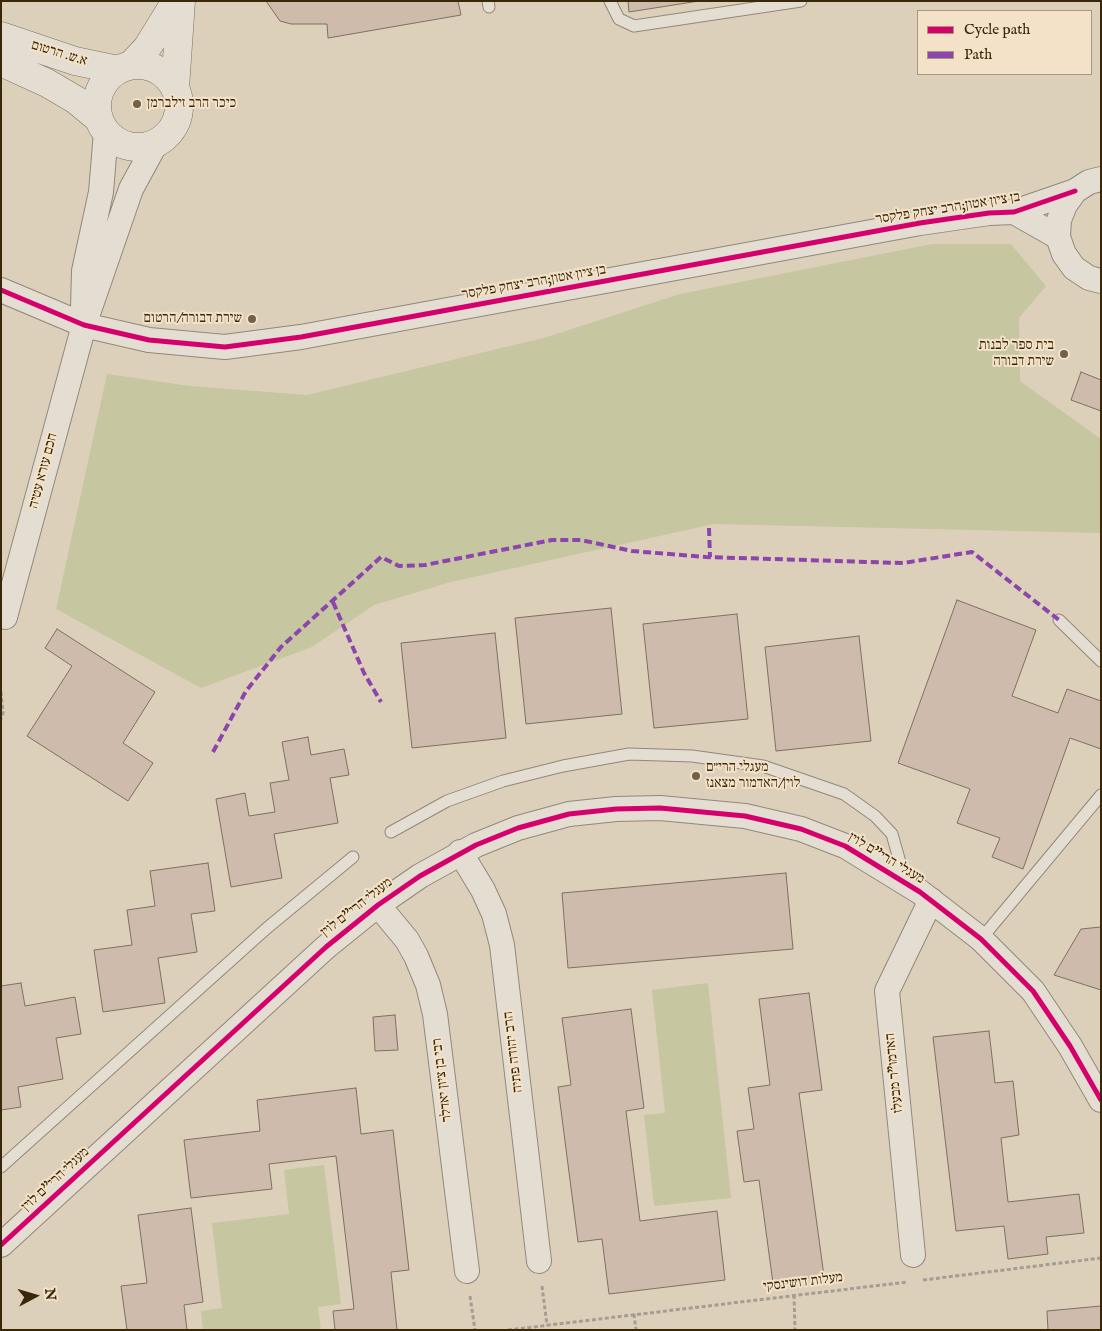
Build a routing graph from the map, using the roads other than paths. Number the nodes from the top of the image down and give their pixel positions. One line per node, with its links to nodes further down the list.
1 (176, 1): 7 (main road)
2 (181, 1): 8 (main road)
3 (610, 1): 4 (lane)
4 (801, 1)
5 (1, 36): 7 (main road, א.ש. הרטום)
6 (1, 62): 9 (main road, א.ש. הרטום)
7 (125, 68): 8 (main road); 9 (main road)
8 (175, 88): 10 (main road)
9 (102, 126): 10 (main road); 17 (street, חכם עזרא עטיה)
10 (156, 143): 17 (street, חכם עזרא עטיה)
11 (1101, 179): 12 (street, בן ציון אטון;הרב יצחק פלקסר)
12 (1075, 191): 13 (street, בן ציון אטון;הרב יצחק פלקסר); 14 (street)
13 (1014, 212): 14 (street, בן ציון אטון;הרב יצחק פלקסר); 17 (street, בן ציון אטון;הרב יצחק פלקסר)
14 (1058, 237): 15 (street)
15 (1101, 281)
16 (1, 290): 17 (street, בן ציון אטון;הרב יצחק פלקסר)
17 (84, 325): 18 (street, חכם עזרא עטיה)
18 (5, 617)
19 (1059, 620): 20 (lane)
20 (1101, 661)
21 (1101, 795): 28 (lane)
22 (391, 832): 25 (lane)
23 (460, 852): 25 (street, מעגלי הרי''ם לוין); 27 (street, מעגלי הרי''ם לוין); 33 (street, הרב יהודה פתיה)
24 (353, 857): 30 (lane)
25 (906, 883): 26 (street, מעגלי הרי''ם לוין)
26 (931, 900): 28 (street, מעגלי הרי''ם לוין); 32 (street, האדמו"ר מבעלז)
27 (378, 904): 31 (street, מעגלי הרי''ם לוין); 34 (street, רבי בן ציון יאדלר)
28 (981, 939): 29 (street, מעגלי הרי''ם לוין)
29 (1101, 1100)
30 (1, 1167)
31 (1, 1246)
32 (913, 1255)
33 (539, 1261)
34 (467, 1271)

